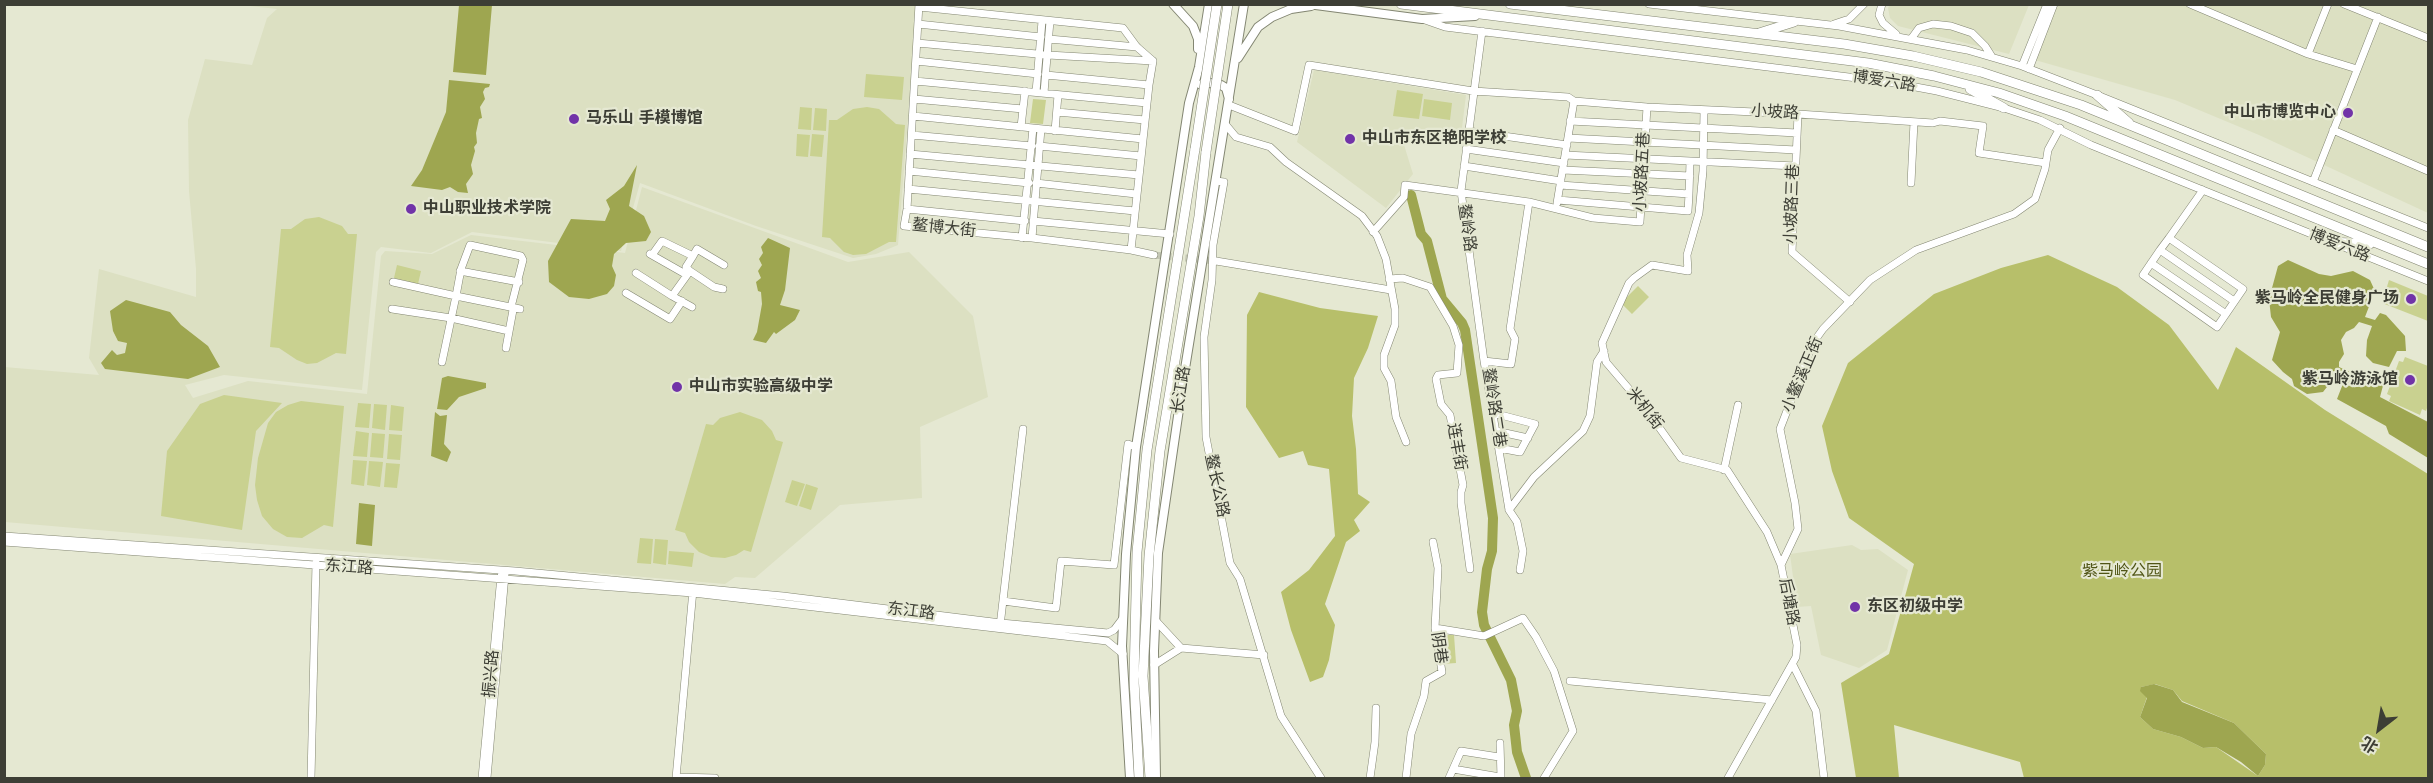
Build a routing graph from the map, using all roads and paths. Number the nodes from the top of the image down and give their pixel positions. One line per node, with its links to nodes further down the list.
1 (1173, 4): 39 (main road)
2 (1209, 4): 39 (main road, 长江路)
3 (1217, 4): 119 (highway, 长江路, bridge)
4 (1228, 4): 134 (highway, 长江路, bridge)
5 (1244, 4): 38 (main road, 长江路)
6 (1401, 4): 18 (highway, 博爱六路)
7 (1510, 4): 26 (highway, 博爱六路)
8 (1649, 4): 22 (street)
9 (1864, 4): 24 (street)
10 (1882, 4): 27 (street)
11 (2046, 4): 40 (street)
12 (2054, 4): 40 (street)
13 (2190, 4): 33 (street)
14 (2328, 4): 33 (street)
15 (2344, 4): 19 (street)
16 (1312, 5): 20 (main road, 博爱六路); 38 (main road, 博爱六路)
17 (919, 6): 21 (street); 23 (street, 鳌博大街)
18 (1487, 15): 20 (main road); 44 (highway, 博爱六路)
19 (2378, 17): 29 (street); 41 (street)
20 (1422, 19): 25 (street, 博爱六路)
21 (1046, 21): 28 (street); 32 (street)
22 (1794, 22): 24 (street); 26 (highway)
23 (918, 24): 28 (street); 31 (street, 鳌博大街)
24 (1830, 26): 27 (street)
25 (1482, 31): 47 (street); 57 (street, 博爱六路)
26 (1756, 34): 72 (highway, 博爱六路)
27 (1901, 37): 30 (street)
28 (1045, 38): 32 (street); 34 (street)
29 (2428, 38)
30 (1911, 39): 35 (street); 35 (street)
31 (917, 43): 34 (street); 36 (street, 鳌博大街)
32 (1137, 47): 37 (street)
33 (2308, 54): 41 (street)
34 (1044, 55): 37 (street); 42 (street)
35 (1992, 57): 40 (street)
36 (916, 61): 42 (street); 43 (street, 鳌博大街)
37 (1153, 61): 45 (street)
38 (1236, 64): 54 (main road, 长江路)
39 (1199, 67): 48 (main road, 长江路)
40 (2026, 67): 51 (street)
41 (2357, 69): 74 (street)
42 (1042, 75): 45 (street); 49 (street)
43 (915, 81): 46 (street); 52 (street, 鳌博大街)
44 (1958, 82): 57 (highway); 128 (highway, 博爱六路)
45 (1149, 85): 55 (street)
46 (1024, 91): 49 (street); 58 (street)
47 (1473, 91): 53 (street, 小坡路); 54 (street, 小坡路); 75 (street)
48 (1193, 92): 54 (main road); 123 (main road, 长江路)
49 (1040, 93): 50 (street)
50 (1058, 95): 55 (street); 60 (street)
51 (2097, 95): 72 (highway); 101 (street)
52 (914, 99): 58 (street); 62 (street, 鳌博大街)
53 (1574, 100): 56 (street, 小坡路); 64 (street)
54 (1229, 102): 66 (main road, 长江路)
55 (1147, 103): 63 (street)
56 (1647, 107): 59 (street, 小坡路); 67 (street, 小坡路五巷)
57 (2004, 108): 70 (street, 博爱六路)
58 (1023, 109): 68 (street)
59 (1704, 110): 61 (street, 小坡路); 69 (street)
60 (1057, 112): 63 (street); 73 (street)
61 (1798, 114): 65 (street, 小坡路); 76 (street, 小坡路三巷)
62 (913, 116): 68 (street); 77 (street, 鳌博大街)
63 (1145, 120): 78 (street)
64 (1570, 121): 67 (street); 79 (street)
65 (1914, 122): 91 (street, 小坡路); 104 (street)
66 (1226, 125): 100 (main road, 长江路); 122 (street)
67 (1646, 125): 69 (street); 80 (street, 小坡路五巷)
68 (1021, 127): 71 (street)
69 (1704, 128): 76 (street); 81 (street)
70 (2060, 128): 91 (street, 小鳌溪正街); 107 (street, 博爱六路)
71 (1037, 129): 73 (street); 82 (street)
72 (2136, 129): 129 (highway, 博爱六路)
73 (1055, 130): 78 (street)
74 (2333, 130): 96 (street); 101 (street)
75 (1468, 131): 79 (street); 83 (street)
76 (1797, 133): 84 (street, 小坡路三巷)
77 (912, 135): 82 (street); 85 (street, 鳌博大街)
78 (1143, 139): 86 (street)
79 (1567, 142): 80 (street); 90 (street)
80 (1645, 142): 81 (street); 87 (street, 小坡路五巷)
81 (1703, 145): 84 (street); 89 (street)
82 (1036, 146): 86 (street); 92 (street)
83 (1466, 149): 90 (street); 93 (street)
84 (1796, 150): 94 (street, 小坡路三巷)
85 (910, 153): 92 (street); 95 (street, 鳌博大街)
86 (1141, 156): 98 (street)
87 (1644, 159): 88 (street); 90 (street); 97 (street, 小坡路五巷)
88 (1690, 161): 89 (street); 99 (street)
89 (1703, 161): 94 (street); 164 (street)
90 (1564, 162): 97 (street); 103 (street)
91 (2046, 163): 154 (street, 小鳌溪正街)
92 (1034, 164): 98 (street); 102 (street)
93 (1464, 166): 103 (street); 108 (street)
94 (1795, 166): 154 (street, 小坡路三巷)
95 (909, 171): 102 (street); 105 (street, 鳌博大街)
96 (2428, 171)
97 (1643, 173): 99 (street); 106 (street, 小坡路五巷)
98 (1139, 175): 109 (street)
99 (1690, 176): 110 (street)
100 (1216, 181): 160 (main road, 长江路); 201 (street, 鳌长公路)
101 (2313, 182): 120 (street)
102 (1033, 183): 109 (street); 112 (street)
103 (1561, 183): 106 (street); 111 (street)
104 (1911, 183)
105 (908, 189): 112 (street); 116 (street, 鳌博大街)
106 (1642, 190): 110 (street); 114 (street, 小坡路五巷)
107 (2203, 190): 126 (street); 127 (street, 博爱六路)
108 (1461, 191): 113 (street, 鳌岭路); 122 (street); 166 (street, 鳌岭路)
109 (1137, 194): 117 (street)
110 (1689, 194): 114 (street)
111 (1558, 200): 114 (street); 115 (street)
112 (1031, 201): 117 (street); 118 (street)
113 (1529, 202): 115 (street, 鳌岭路); 166 (street, 鳌岭路二巷)
114 (1641, 207): 115 (street, 小坡路五巷)
115 (1557, 208)
116 (907, 209): 118 (street); 124 (street, 鳌博大街)
117 (1135, 211): 121 (street)
118 (1029, 221): 121 (street); 124 (street); 125 (street)
119 (1185, 223): 142 (main road); 173 (highway, 长江路)
120 (2428, 228)
121 (1132, 230): 123 (street); 130 (street)
122 (1373, 232): 143 (street)
123 (1170, 234): 142 (main road, 长江路)
124 (1022, 237): 125 (street, 鳌博大街)
125 (1032, 238): 130 (street, 鳌博大街)
126 (2169, 238): 131 (street); 153 (street)
127 (2330, 242): 128 (highway); 144 (street, 博爱六路)
128 (2378, 245): 137 (highway, 博爱六路)
129 (2427, 246)
130 (1131, 250): 132 (street, 鳌博大街)
131 (2160, 250): 136 (street); 153 (street)
132 (1155, 255)
133 (693, 256): 138 (street); 141 (street); 141 (street)
134 (1191, 261): 160 (main road); 176 (highway, 长江路)
135 (1216, 261): 148 (street)
136 (2151, 263): 159 (street); 159 (street)
137 (2428, 264)
138 (724, 265)
139 (460, 271): 146 (street); 146 (street); 150 (street)
140 (636, 273): 151 (street)
141 (688, 273): 147 (street); 151 (street)
142 (1164, 275): 167 (main road, 长江路)
143 (1389, 279): 148 (street); 189 (street, 连丰街)
144 (2428, 280)
145 (393, 282): 150 (street)
146 (519, 282): 155 (street)
147 (723, 289)
148 (1391, 290): 175 (street)
149 (626, 292): 152 (street)
150 (456, 296): 155 (street); 161 (street)
151 (672, 296): 152 (street)
152 (682, 301): 156 (street)
153 (2235, 301): 159 (street)
154 (1850, 302): 188 (street, 小鳌溪正街)
155 (511, 307): 158 (street); 162 (street)
156 (692, 307)
157 (392, 309): 161 (street)
158 (520, 309)
159 (2226, 314)
160 (1193, 317): 169 (main road, 长江路)
161 (451, 318): 162 (street); 165 (street)
162 (509, 331): 163 (street)
163 (506, 348)
164 (1604, 351): 179 (street, 米机街); 180 (street)
165 (442, 362)
166 (1484, 362): 170 (street, 鳌岭路二巷)
167 (1148, 374): 173 (main road, 长江路); 177 (main road, 长江路)
168 (1738, 405): 179 (street)
169 (1179, 408): 176 (main road); 196 (main road, 长江路)
170 (1493, 412): 172 (street, 鳌岭路二巷); 174 (street)
171 (1023, 429): 194 (street)
172 (1496, 431): 174 (street); 178 (street, 鳌岭路二巷)
173 (1149, 436): 216 (highway, 长江路)
174 (1528, 438): 178 (street)
175 (1406, 442)
176 (1161, 446): 217 (highway, 长江路)
177 (1136, 447): 184 (street); 185 (main road, 长江路)
178 (1499, 448): 180 (street, 鳌岭路二巷)
179 (1724, 470): 188 (street, 后塘路)
180 (1509, 510): 191 (street, 鳌岭路二巷)
181 (4, 536): 186 (street, 东江路)
182 (4, 542): 187 (street, 东江路)
183 (1432, 542): 198 (street, 阴巷)
184 (1115, 550): 185 (street); 194 (street)
185 (1126, 554): 195 (main road, 长江路)
186 (315, 557): 187 (street); 190 (street, 东江路)
187 (317, 566): 192 (street, 东江路); 210 (street)
188 (1781, 566): 203 (street, 后塘路)
189 (1470, 569)
190 (503, 570): 192 (street, 振兴路); 193 (street, 东江路)
191 (1520, 570)
192 (503, 579): 193 (street, 东江路); 211 (street, 振兴路); 212 (street, 振兴路)
193 (693, 590): 197 (street, 东江路); 213 (street)
194 (1003, 601): 197 (street)
195 (1123, 618): 197 (street, 东江路); 200 (main road, 长江路)
196 (1156, 621): 199 (street); 202 (main road, 长江路)
197 (1000, 626): 200 (street, 东江路)
198 (1435, 628): 221 (street, 阴巷); 224 (street)
199 (1181, 648): 201 (street); 202 (street)
200 (1122, 650): 215 (main road)
201 (1263, 655): 219 (street, 鳌长公路)
202 (1154, 665): 218 (main road, 长江路)
203 (1793, 665): 205 (street, 后塘路); 226 (street)
204 (1570, 681): 205 (street)
205 (1772, 700): 225 (street, 后塘路)
206 (1376, 708): 220 (street)
207 (1500, 743): 208 (street)
208 (1499, 757): 209 (street); 223 (street)
209 (1453, 769): 222 (street); 223 (street)
210 (311, 778)
211 (482, 778)
212 (487, 778)
213 (676, 778): 214 (street)
214 (716, 778)
215 (1130, 778)
216 (1139, 778)
217 (1150, 778)
218 (1156, 778)
219 (1321, 778)
220 (1370, 778)
221 (1406, 778)
222 (1449, 778)
223 (1500, 778)
224 (1544, 778)
225 (1728, 778)
226 (1824, 778)

